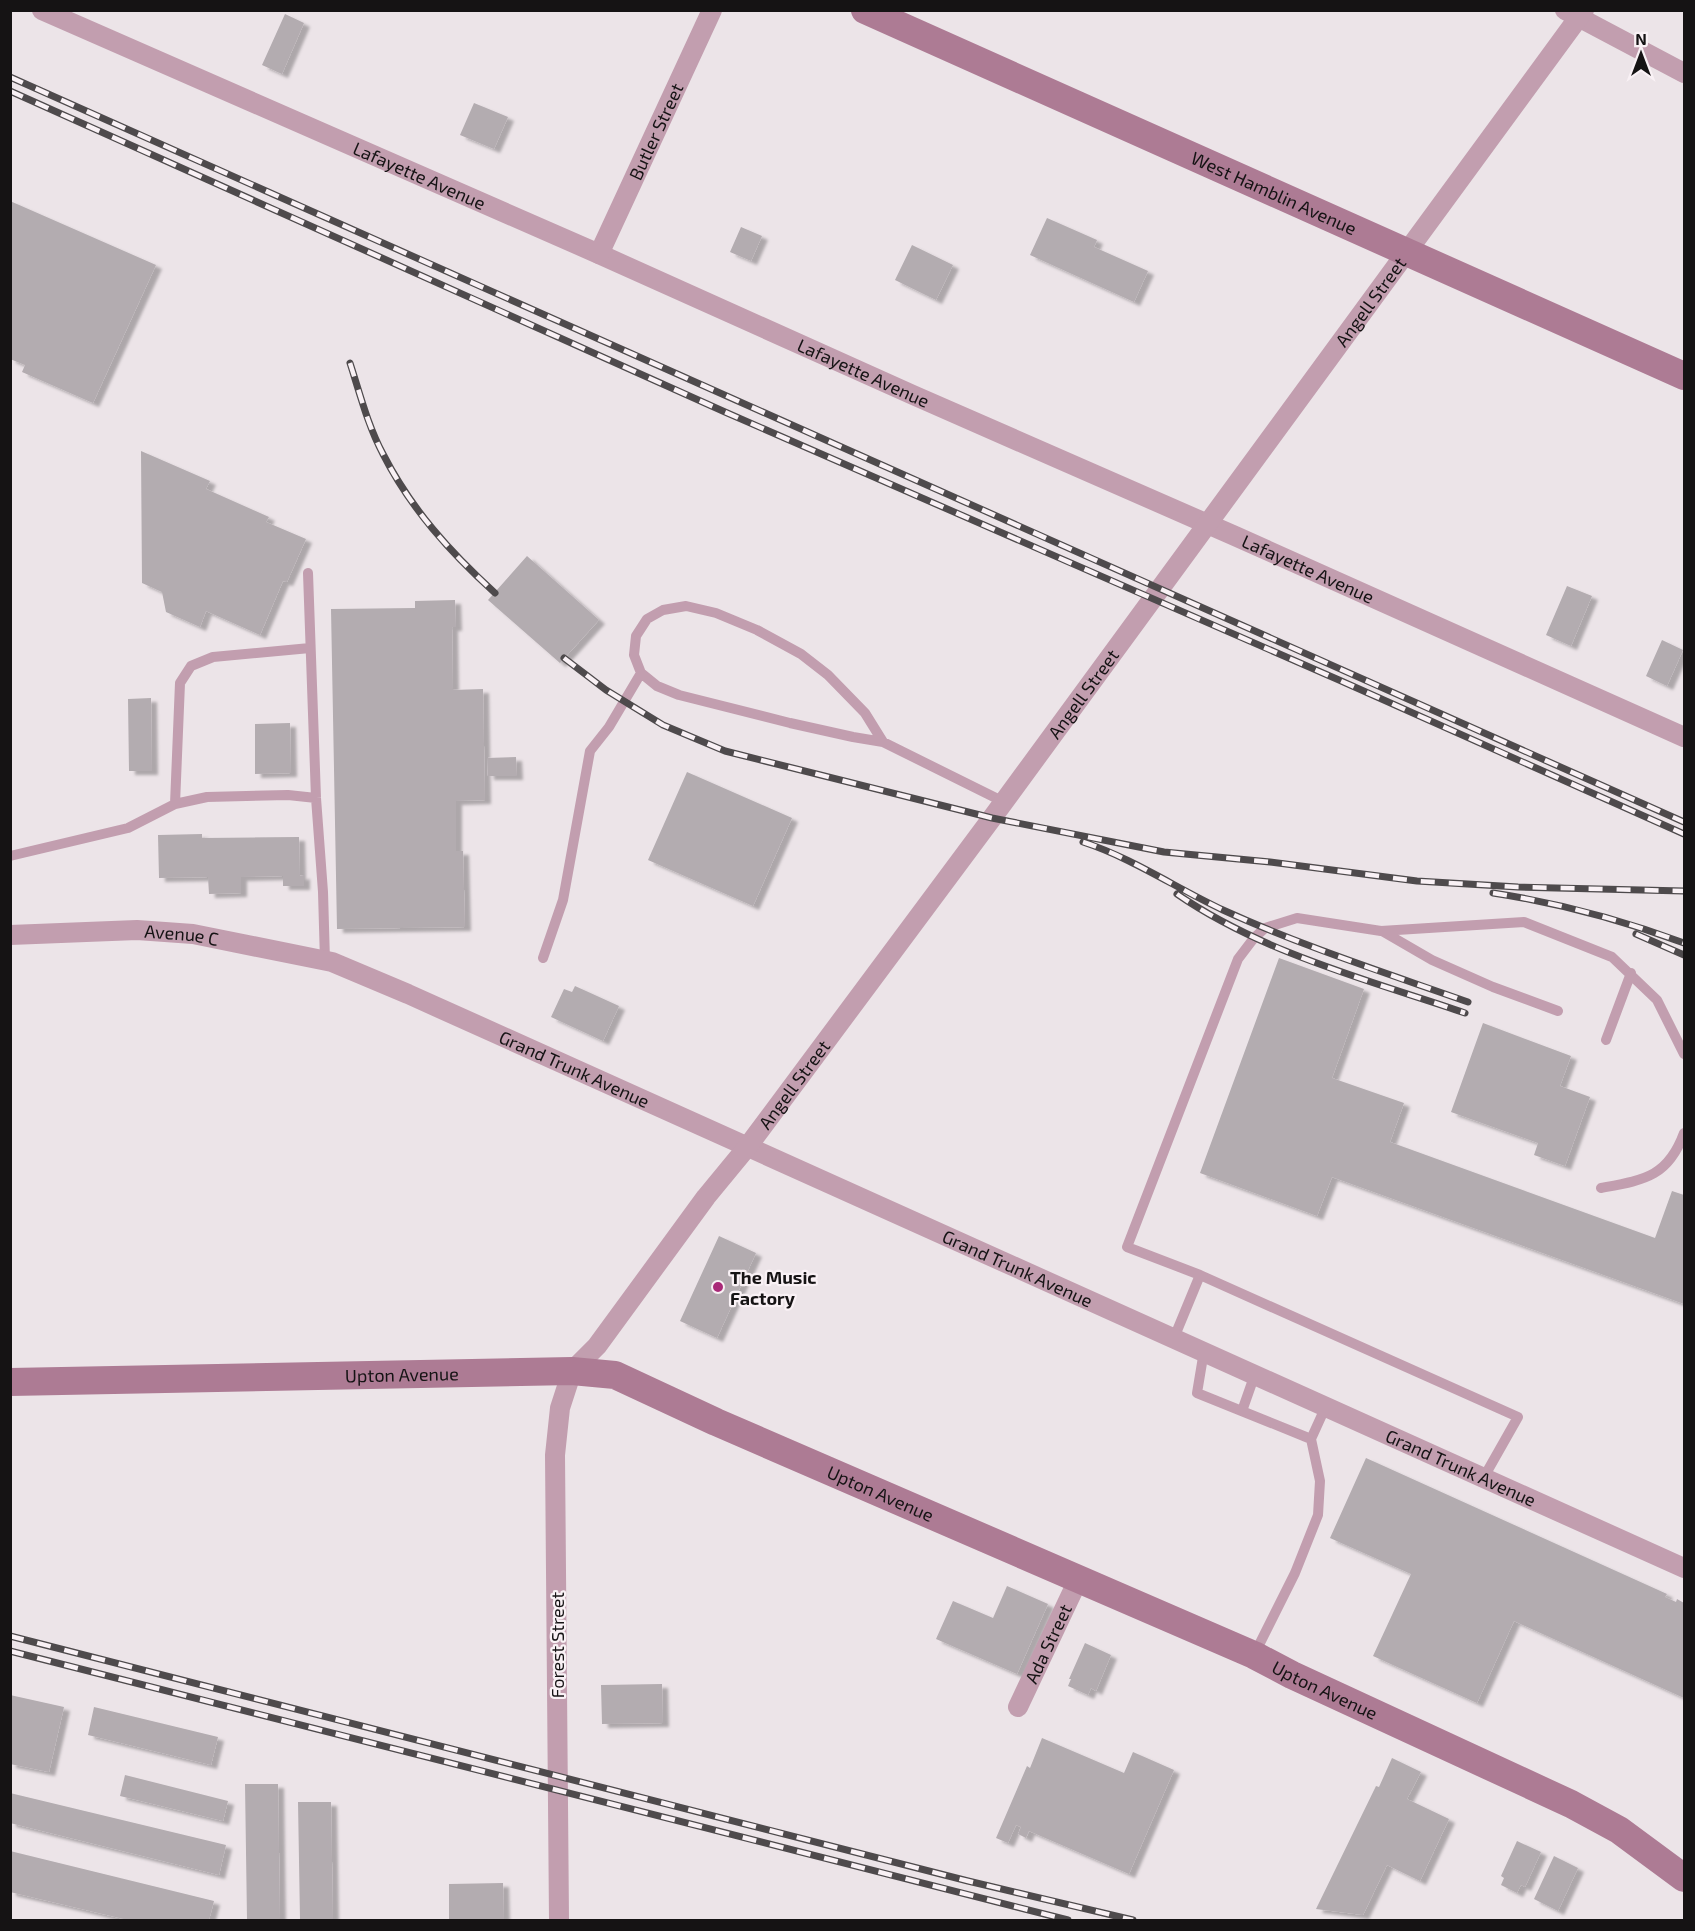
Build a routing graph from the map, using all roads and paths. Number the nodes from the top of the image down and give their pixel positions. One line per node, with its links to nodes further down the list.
1 (42, 10): 7 (street, Lafayette Avenue)
2 (712, 10): 7 (street, Butler Street)
3 (865, 10): 6 (street, West Hamblin Avenue)
4 (1576, 13): 5 (street); 6 (street, Angell Street)
5 (1684, 73)
6 (1407, 253): 8 (street, West Hamblin Avenue); 9 (street, Angell Street)
7 (599, 254): 9 (street, Lafayette Avenue)
8 (1684, 376)
9 (1208, 524): 13 (street, Lafayette Avenue); 16 (street, Angell Street)
10 (308, 573): 11 (lane)
11 (310, 648): 15 (lane); 17 (lane)
12 (641, 673): 14 (lane); 14 (lane); 21 (lane)
13 (1684, 737)
14 (883, 742): 16 (lane)
15 (316, 798): 17 (lane); 22 (lane)
16 (1004, 802): 29 (street, Angell Street)
17 (175, 804): 18 (lane)
18 (10, 856)
19 (1382, 931): 24 (lane); 25 (lane); 31 (lane)
20 (10, 935): 22 (street, Avenue C)
21 (543, 958)
22 (325, 961): 23 (street, Avenue C)
23 (350, 970): 29 (street, Grand Trunk Avenue)
24 (1631, 973): 26 (lane); 27 (lane)
25 (1558, 1011)
26 (1606, 1040)
27 (1684, 1054)
28 (1684, 1133): 30 (lane)
29 (748, 1146): 32 (street, Grand Trunk Avenue); 34 (street, Angell Street)
30 (1601, 1188)
31 (1200, 1275): 32 (lane); 40 (lane)
32 (1174, 1338): 33 (street, Grand Trunk Avenue)
33 (1204, 1351): 35 (street, Grand Trunk Avenue); 38 (lane)
34 (572, 1371): 36 (street, Upton Avenue); 42 (street, Upton Avenue); 46 (street, Forest Street)
35 (1255, 1374): 37 (street, Grand Trunk Avenue); 38 (lane)
36 (10, 1382)
37 (1326, 1406): 39 (lane); 40 (street, Grand Trunk Avenue)
38 (1242, 1411): 39 (lane)
39 (1311, 1439): 43 (lane)
40 (1484, 1477): 41 (street, Grand Trunk Avenue)
41 (1684, 1568)
42 (1077, 1580): 43 (street, Upton Avenue); 44 (street, Ada Street)
43 (1254, 1655): 45 (street, Upton Avenue)
44 (1018, 1707)
45 (1684, 1878)
46 (560, 1920)

